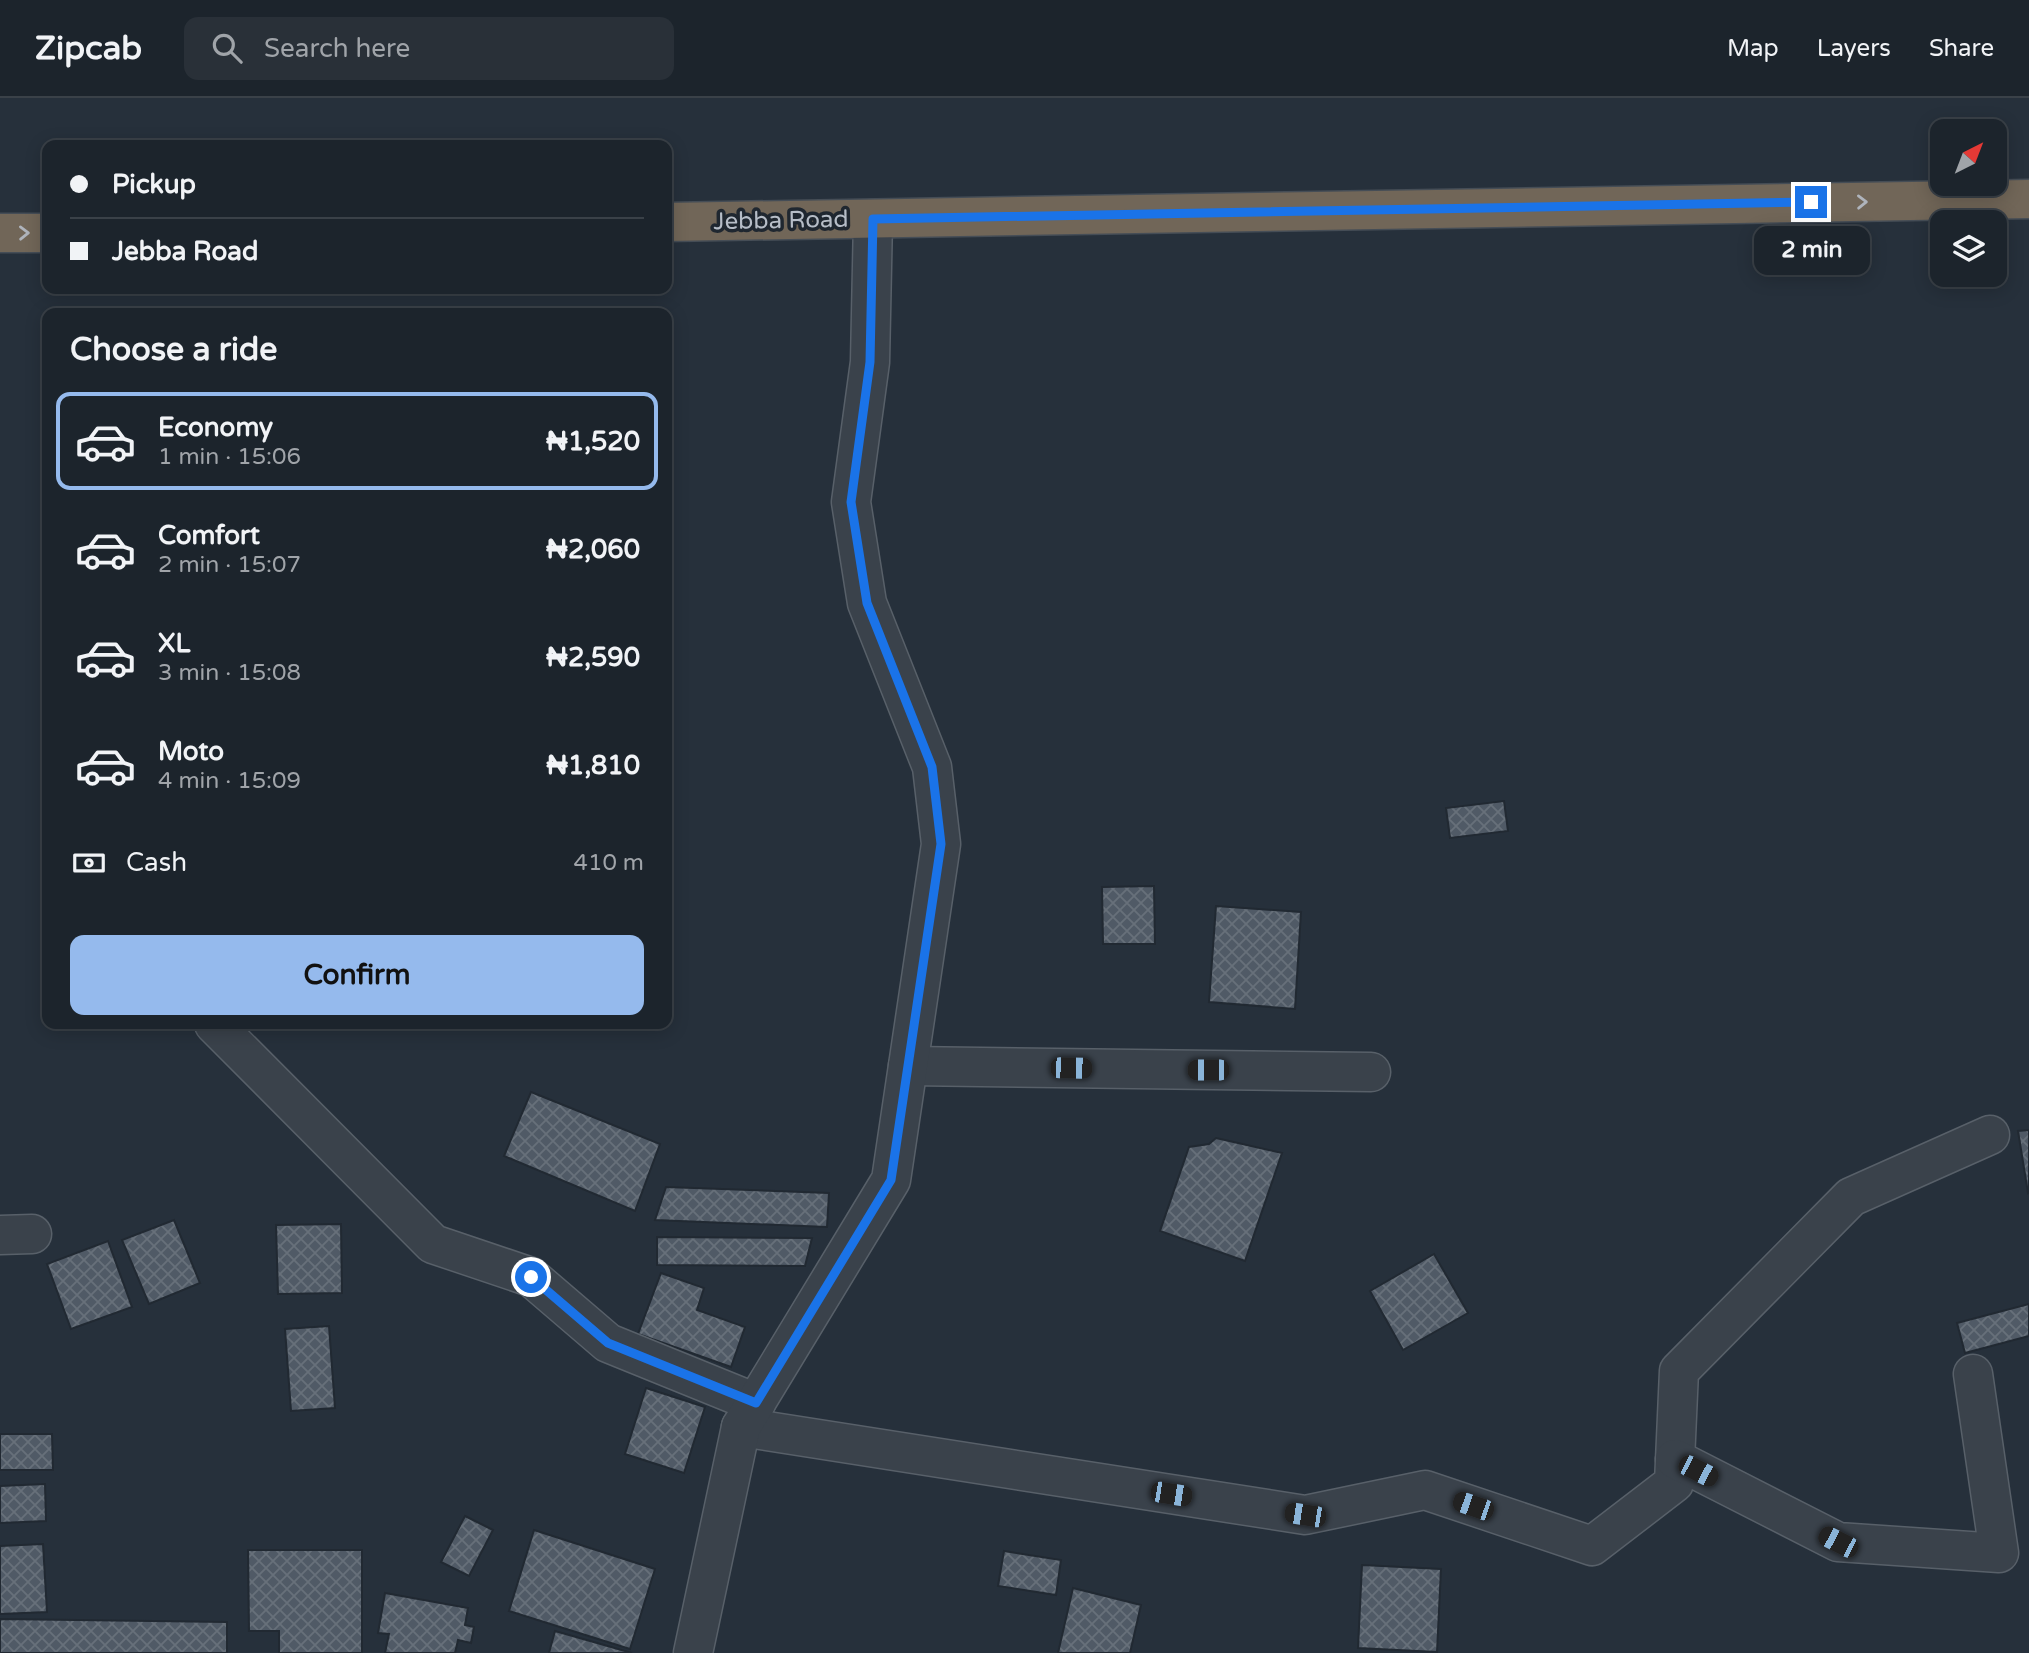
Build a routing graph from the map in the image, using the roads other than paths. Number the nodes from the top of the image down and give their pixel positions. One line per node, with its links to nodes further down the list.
1 (2029, 199): 2 (highway, Jebba Road, one-way to 1)
2 (873, 219): 3 (highway, Jebba Road); 7 (street)
3 (672, 222)
4 (0, 233): 5 (highway, one-way to 5)
5 (42, 233)
6 (219, 1029): 11 (street)
7 (908, 1066): 8 (street); 11 (street)
8 (1371, 1072)
9 (1990, 1135): 12 (street)
10 (1973, 1374): 12 (street)
11 (748, 1415): 12 (street); 13 (street)
12 (1675, 1459)
13 (694, 1653)

